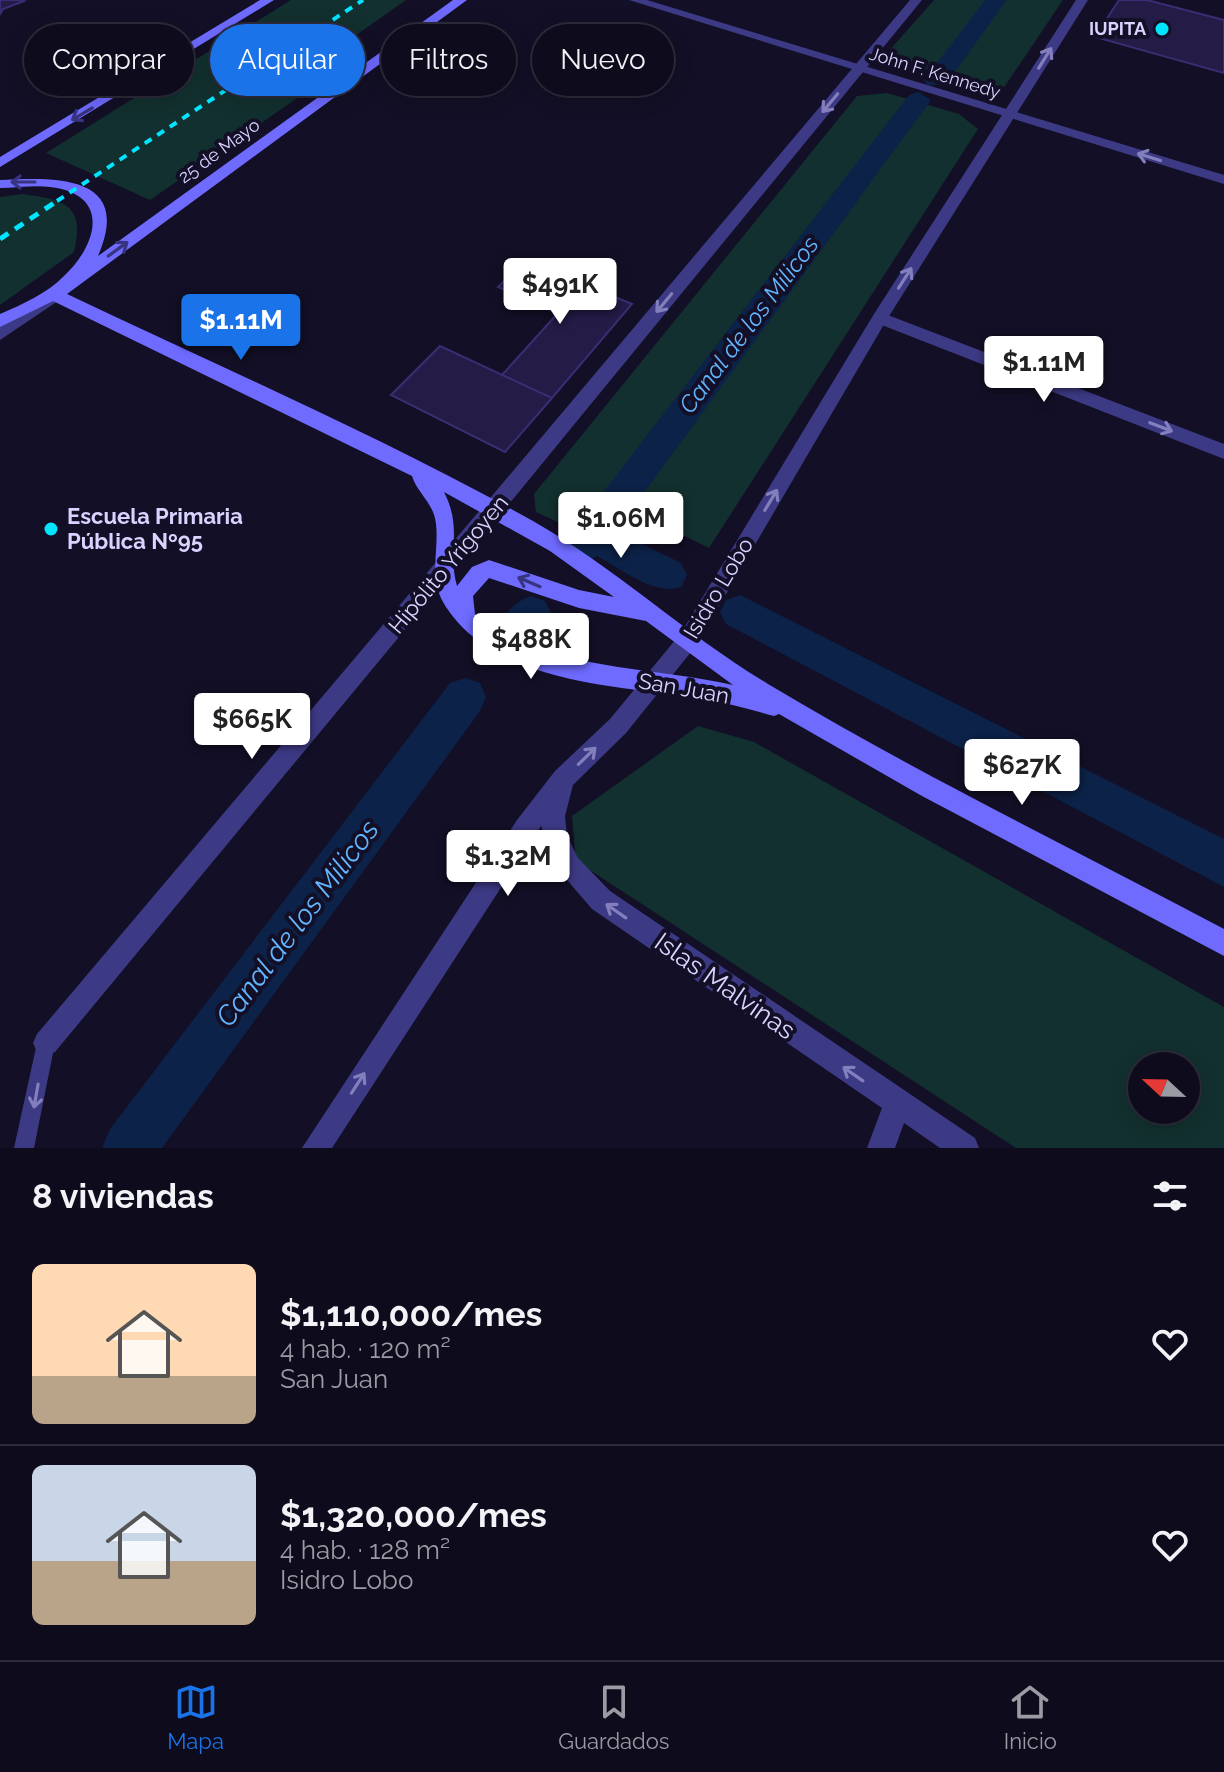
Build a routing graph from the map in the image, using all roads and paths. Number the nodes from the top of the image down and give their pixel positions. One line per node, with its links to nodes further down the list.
1 (268, 0): 8 (main road, one-way to 8)
2 (461, 0): 11 (main road, 25 de Mayo, one-way to 2)
3 (635, 0): 6 (street, John F. Kennedy)
4 (916, 0): 6 (street, Hipólito Yrigoyen)
5 (1082, 0): 7 (street, Isidro Lobo, one-way to 5)
6 (859, 69): 7 (street, John F. Kennedy); 17 (street, Hipólito Yrigoyen, one-way to 17)
7 (1009, 115): 9 (street, John F. Kennedy, one-way to 7); 12 (street, Isidro Lobo, one-way to 7)
8 (0, 163)
9 (1224, 180)
10 (0, 184): 11 (main road, one-way to 10)
11 (55, 295): 13 (main road); 14 (street, 25 de Mayo); 16 (main road, San Juan)
12 (880, 318): 15 (street, one-way to 15); 21 (street, Isidro Lobo, one-way to 12)
13 (0, 321)
14 (0, 334)
15 (1224, 452)
16 (410, 466): 17 (main road, San Juan); 18 (main road, San Juan)
17 (493, 509): 18 (street, Hipólito Yrigoyen); 19 (main road, San Juan)
18 (445, 567): 20 (main road, San Juan); 26 (street, Hipólito Yrigoyen)
19 (658, 615): 20 (main road, one-way to 20); 21 (main road, San Juan)
20 (465, 618): 22 (main road, San Juan)
21 (688, 640): 22 (street, Isidro Lobo); 23 (main road, San Juan)
22 (654, 683): 23 (main road, San Juan); 24 (street, Isidro Lobo, one-way to 22)
23 (797, 712): 25 (main road, San Juan)
24 (563, 779): 27 (street, Islas Malvinas, one-way to 24); 29 (street, Isidro Lobo, one-way to 24)
25 (1224, 943)
26 (46, 1043): 28 (lane, Hipólito Yrigoyen, one-way to 28)
27 (897, 1105): 30 (street); 31 (street, Islas Malvinas)
28 (24, 1148)
29 (316, 1148)
30 (881, 1148)
31 (965, 1148)

